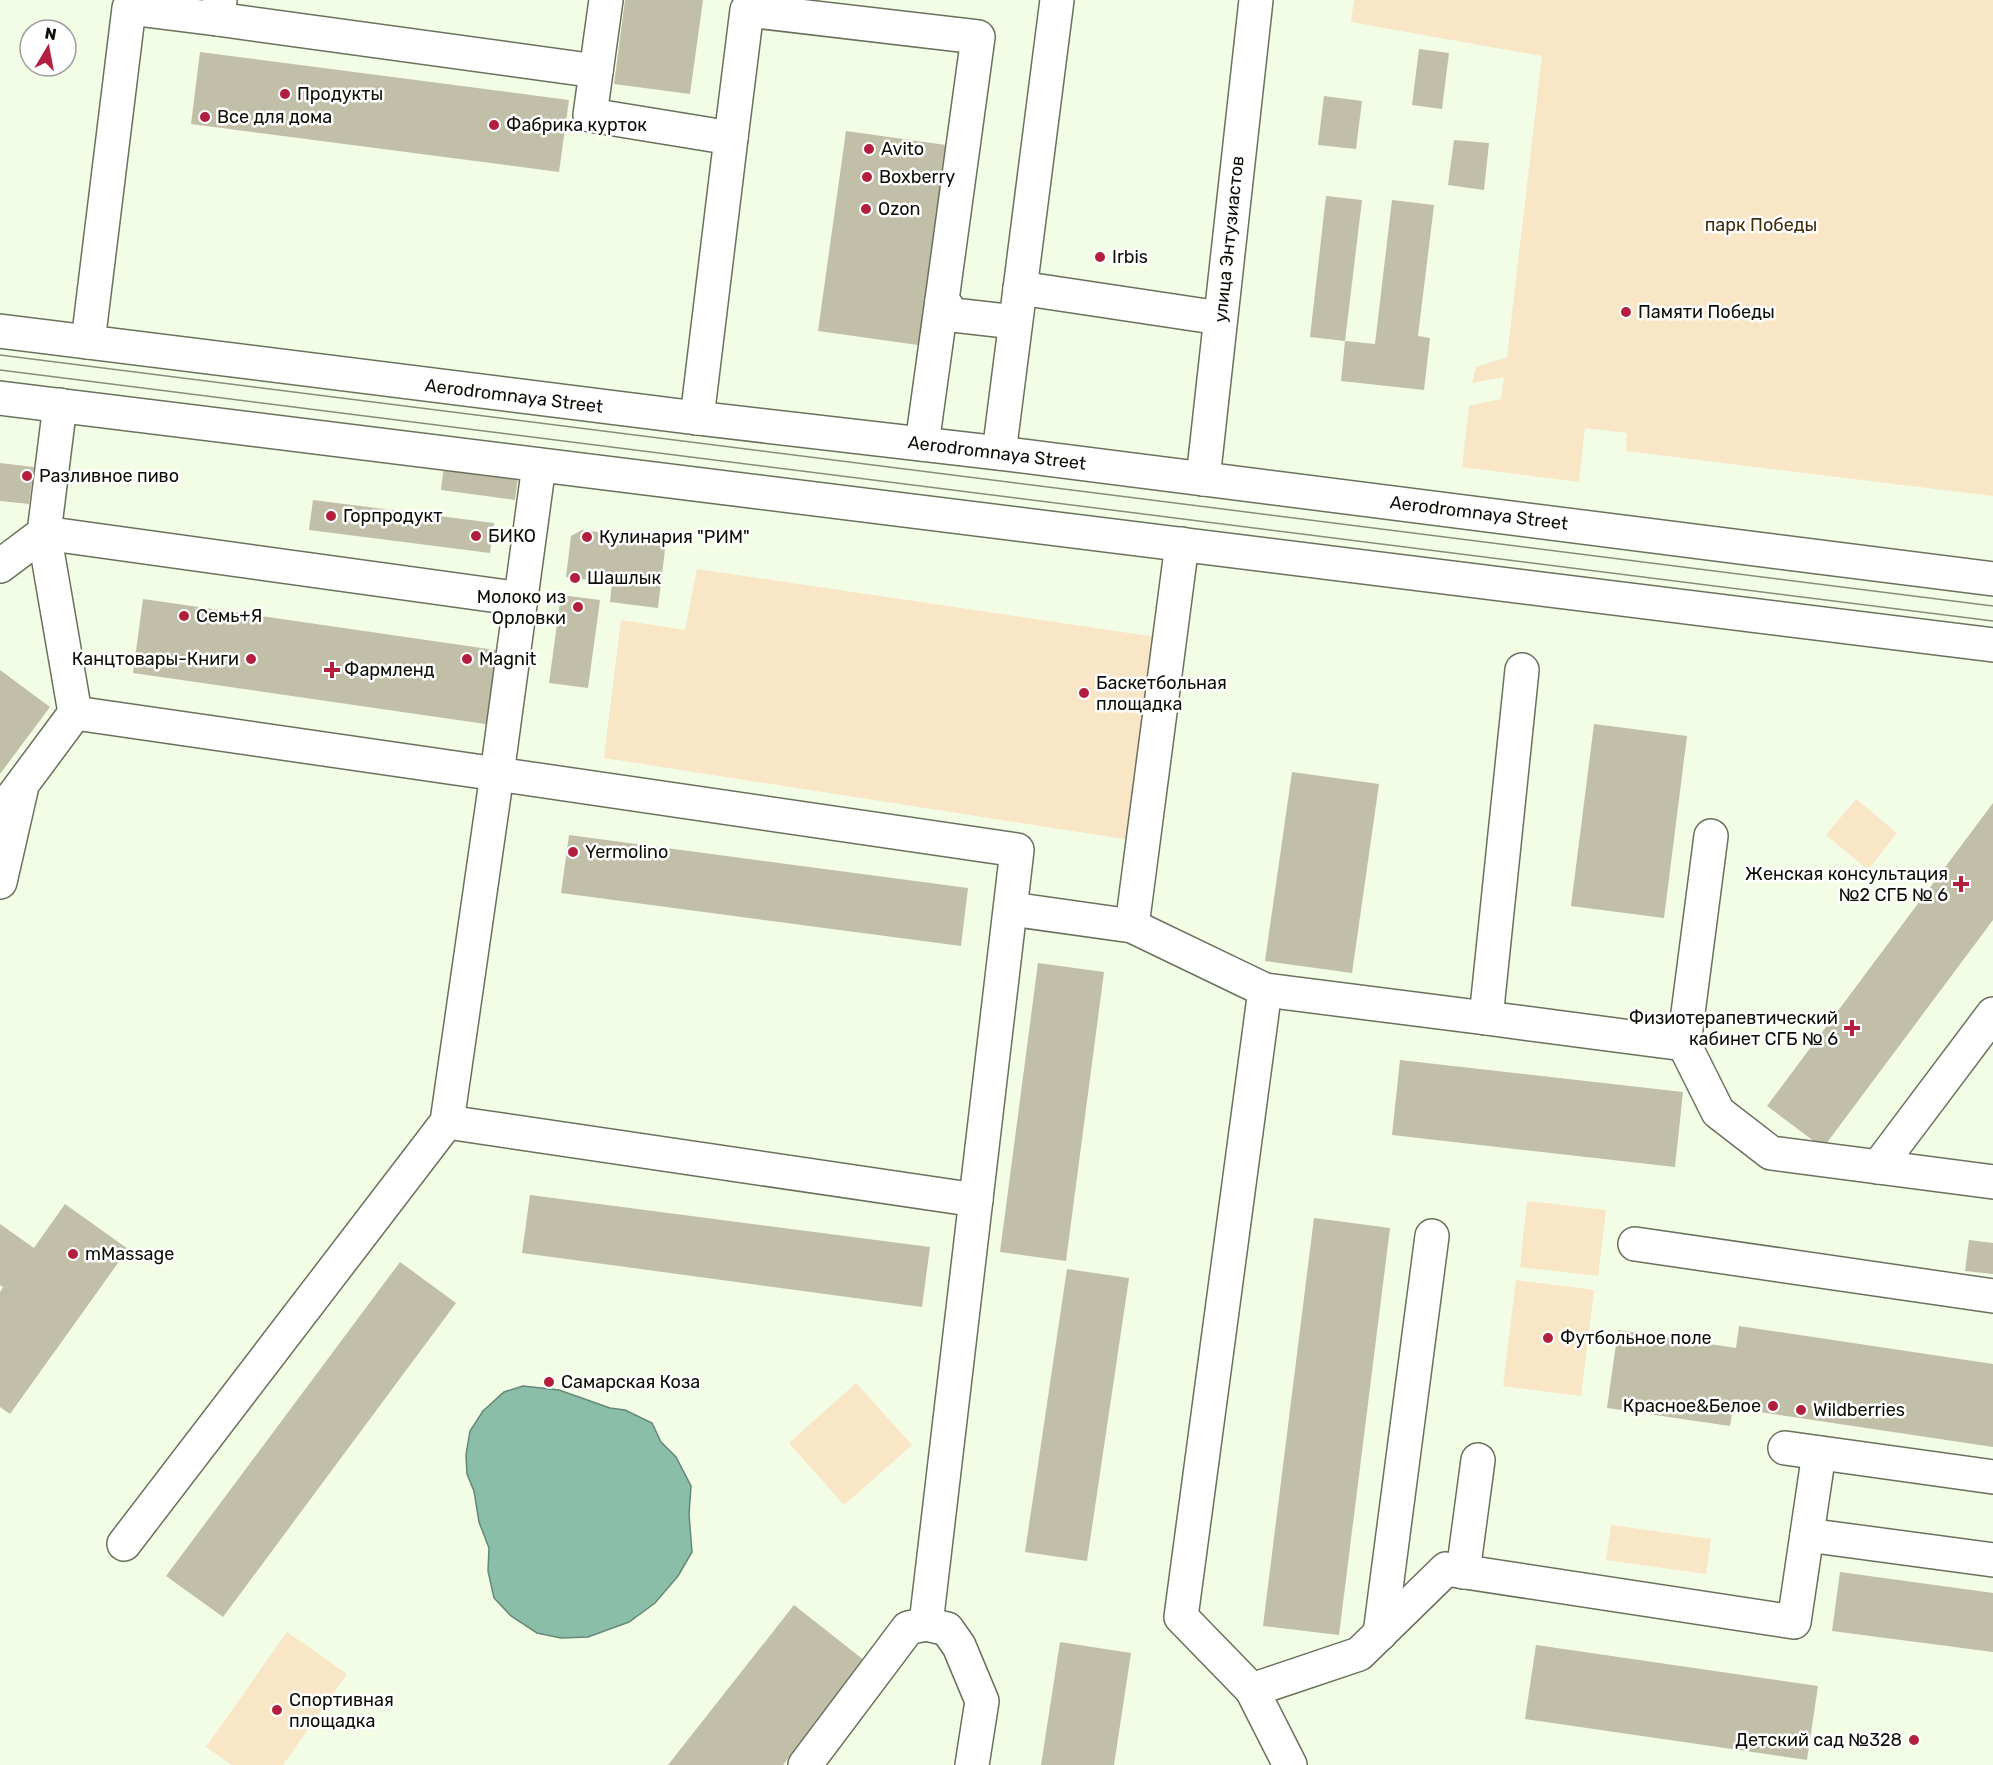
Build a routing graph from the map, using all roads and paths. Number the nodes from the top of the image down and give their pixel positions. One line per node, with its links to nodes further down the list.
1 (606, 0): 6 (main road)
2 (1057, 0): 8 (main road)
3 (1256, 0): 10 (main road, улица Энтузиастов)
4 (748, 5): 7 (main road); 9 (main road)
5 (218, 10): 6 (main road); 13 (main road)
6 (596, 71): 7 (main road)
7 (731, 138): 16 (main road)
8 (1020, 288): 10 (main road); 11 (main road)
9 (942, 300): 11 (main road); 17 (main road)
10 (1220, 318): 20 (main road, улица Энтузиастов)
11 (1016, 322): 18 (main road)
12 (0, 331): 13 (main road, Aerodromnaya Street)
13 (88, 342): 16 (main road, Aerodromnaya Street)
14 (0, 398): 15 (main road)
15 (60, 405): 19 (main road); 21 (main road)
16 (697, 418): 17 (main road, Aerodromnaya Street)
17 (922, 444): 18 (main road, Aerodromnaya Street)
18 (999, 453): 20 (main road, Aerodromnaya Street)
19 (539, 465): 22 (main road); 25 (main road)
20 (1203, 479): 24 (main road, Aerodromnaya Street)
21 (44, 533): 23 (main road); 25 (main road); 28 (main road)
22 (1182, 544): 26 (main road); 35 (main road)
23 (0, 566)
24 (1993, 579)
25 (521, 599): 29 (main road)
26 (1993, 645)
27 (1522, 670): 38 (main road)
28 (75, 713): 29 (main road); 30 (main road)
29 (497, 774): 34 (main road); 40 (main road)
30 (22, 783): 31 (main road); 33 (main road)
31 (0, 814)
32 (1711, 836): 39 (main road)
33 (0, 882)
34 (1011, 909): 35 (main road); 43 (main road)
35 (1132, 926): 36 (main road)
36 (1265, 990): 38 (main road); 57 (main road)
37 (1993, 1014): 41 (main road)
38 (1486, 1018): 39 (main road)
39 (1684, 1044): 41 (main road)
40 (447, 1122): 43 (main road); 52 (main road)
41 (1878, 1167): 42 (main road)
42 (1993, 1182)
43 (976, 1200): 55 (main road)
44 (1432, 1236): 56 (main road)
45 (1635, 1244): 46 (main road)
46 (1993, 1296)
47 (1785, 1448): 48 (main road)
48 (1819, 1454): 50 (main road); 51 (main road)
49 (1478, 1461): 54 (main road)
50 (1993, 1477)
51 (1807, 1535): 53 (main road); 54 (main road)
52 (124, 1544)
53 (1993, 1560)
54 (1463, 1572): 56 (main road)
55 (926, 1624): 58 (main road); 59 (main road)
56 (1380, 1634): 57 (main road)
57 (1252, 1690): 60 (main road)
58 (806, 1765)
59 (972, 1765)
60 (1290, 1765)

